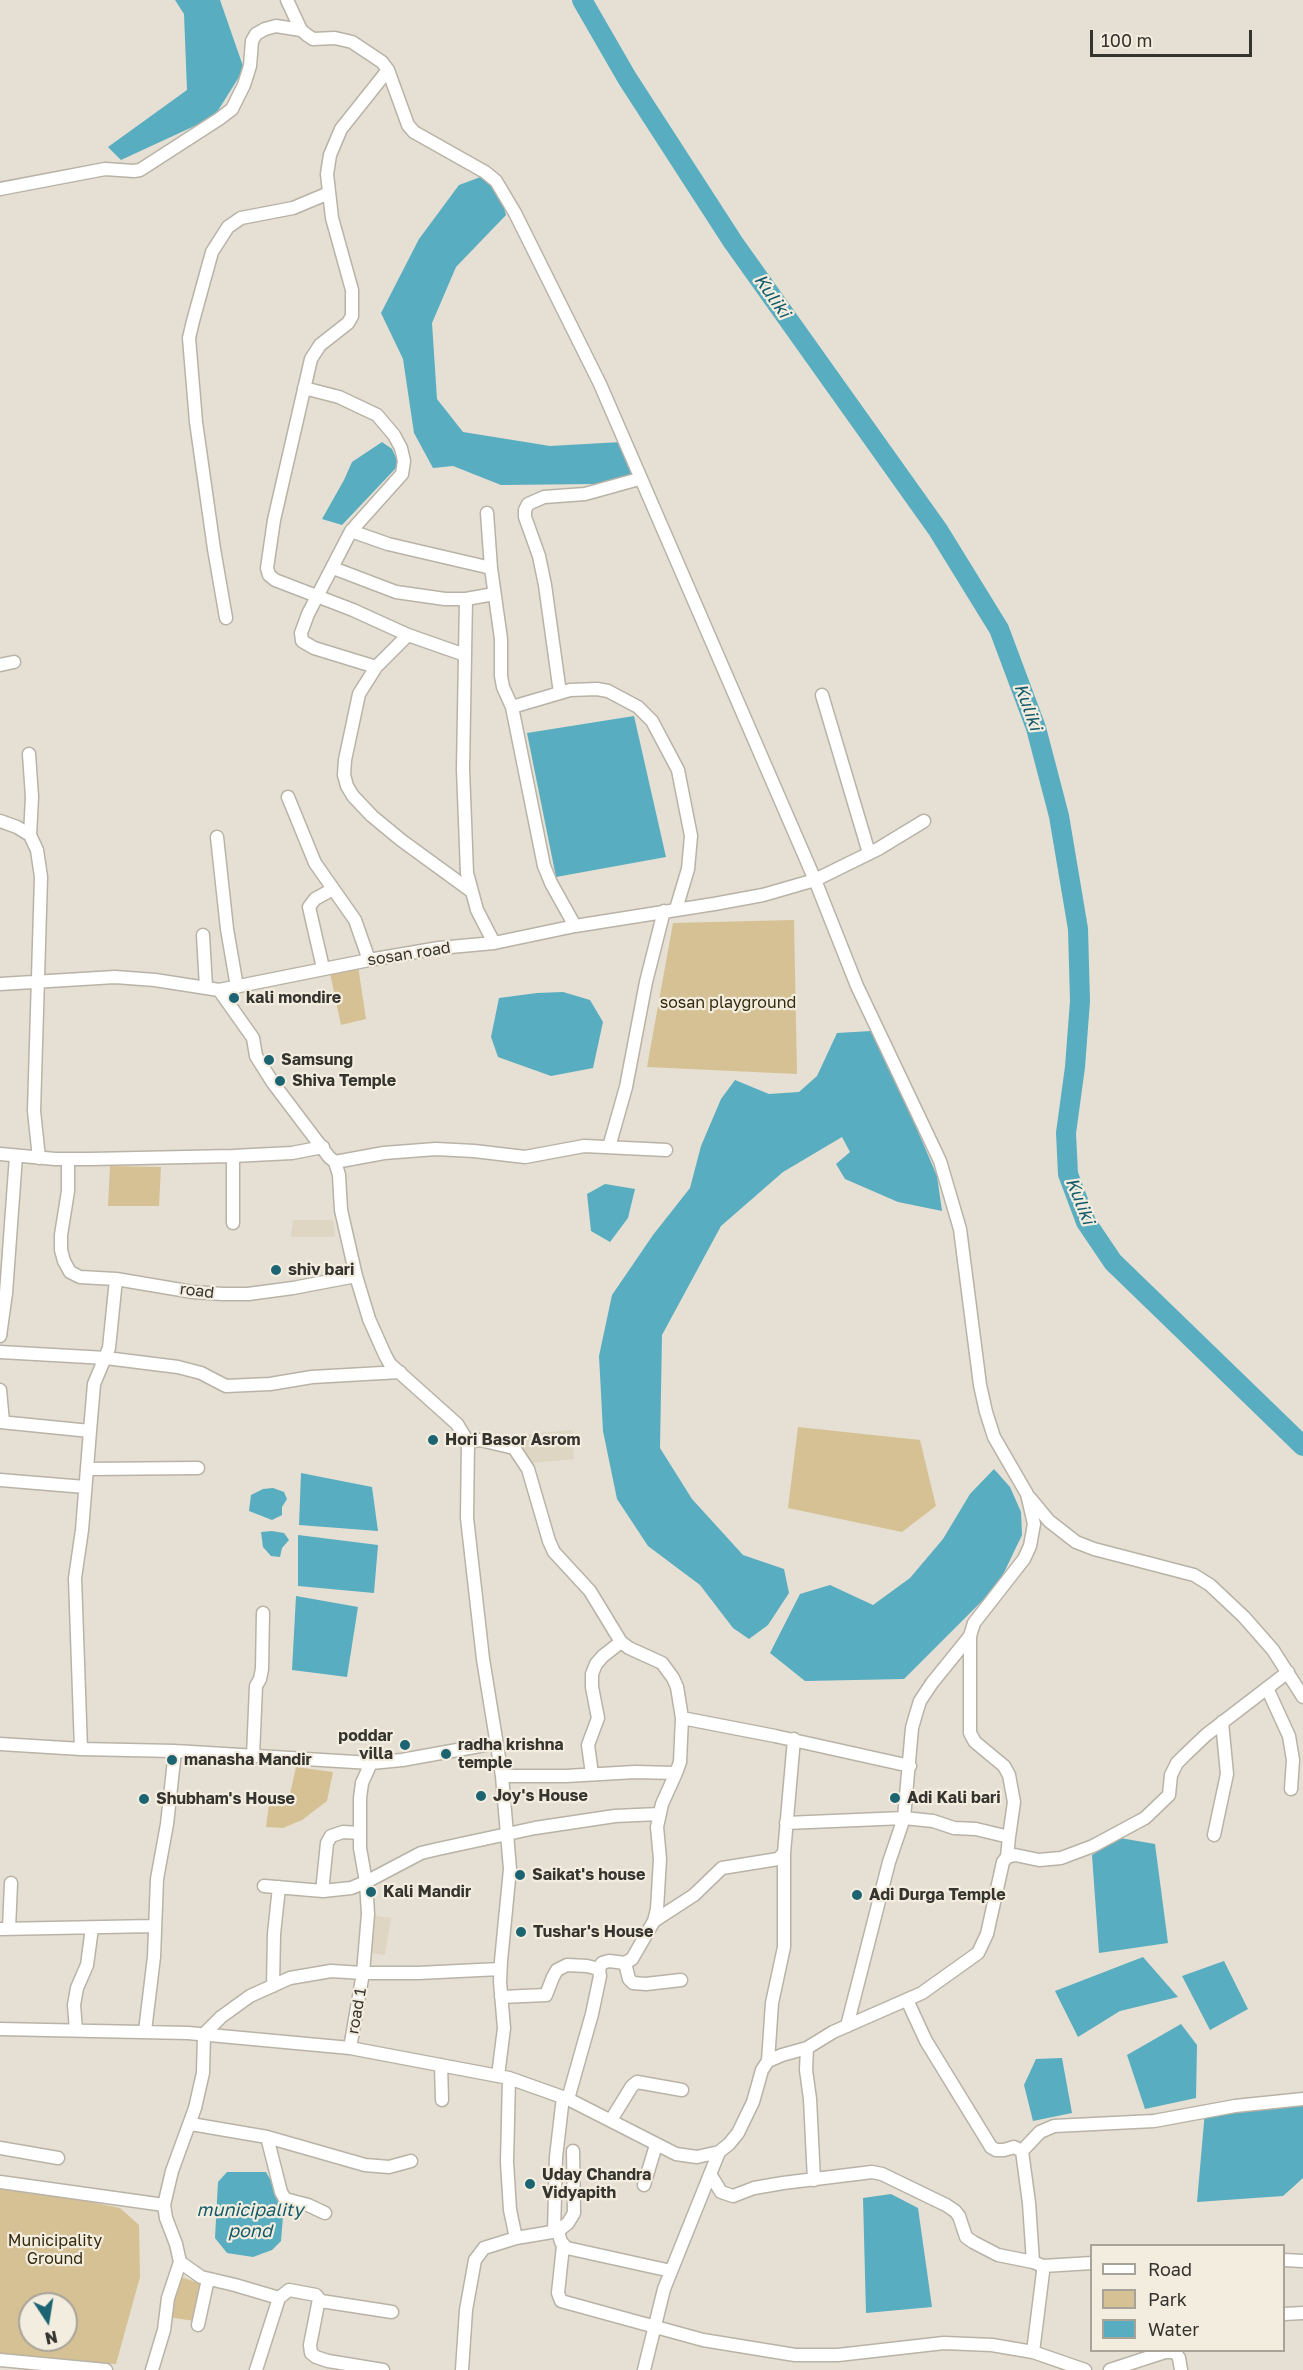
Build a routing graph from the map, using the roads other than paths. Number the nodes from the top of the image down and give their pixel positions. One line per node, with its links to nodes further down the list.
1 (287, 0): 2 (street)
2 (301, 30): 3 (street); 4 (street)
3 (388, 70): 5 (street); 7 (street)
4 (0, 189)
5 (328, 193): 6 (street); 15 (street)
6 (304, 388): 9 (street); 13 (street)
7 (639, 479): 21 (street); 31 (street)
8 (487, 513): 11 (street)
9 (351, 531): 10 (street); 11 (street)
10 (333, 568): 13 (street); 14 (street)
11 (491, 568): 12 (street)
12 (494, 594): 14 (street); 23 (street)
13 (319, 596): 16 (street); 20 (street)
14 (466, 599): 17 (street)
15 (226, 618)
16 (408, 635): 17 (street); 20 (street)
17 (465, 655): 33 (street)
18 (14, 662): 19 (street)
19 (0, 665)
20 (376, 667): 33 (street)
21 (560, 693): 23 (street); 34 (street)
22 (822, 695): 30 (street)
23 (512, 707): 35 (street)
24 (29, 754): 28 (street)
25 (288, 797): 32 (street)
26 (0, 821): 28 (street)
27 (924, 821): 30 (street, sosan road)
28 (30, 835): 40 (street)
29 (217, 837): 43 (street)
30 (869, 853): 31 (street, sosan road)
31 (815, 880): 34 (street, sosan road); 69 (street)
32 (333, 889): 38 (street); 39 (street)
33 (471, 891): 37 (street)
34 (670, 910): 35 (street, sosan road); 45 (street)
35 (574, 926): 37 (street, sosan road)
36 (203, 935): 42 (street)
37 (494, 943): 38 (street, sosan road)
38 (369, 960): 39 (street, sosan road)
39 (323, 968): 43 (street, sosan road)
40 (37, 982): 41 (street, sosan road); 42 (street, sosan road); 51 (street)
41 (0, 984)
42 (206, 987): 44 (street, sosan road)
43 (237, 987): 44 (street, sosan road)
44 (219, 990): 48 (street)
45 (609, 1147): 46 (street); 48 (street)
46 (666, 1150)
47 (0, 1154): 49 (street)
48 (329, 1155): 50 (street); 54 (street)
49 (16, 1156): 51 (street); 56 (street)
50 (233, 1156): 52 (street); 53 (street)
51 (39, 1158): 52 (street)
52 (68, 1159): 55 (street, road)
53 (233, 1223)
54 (356, 1276): 55 (street, road); 60 (street)
55 (116, 1280): 59 (street)
56 (3, 1292): 57 (street)
57 (0, 1336)
58 (0, 1352): 59 (street)
59 (106, 1358): 60 (street); 63 (street)
60 (400, 1372): 64 (street)
61 (0, 1390): 62 (street)
62 (2, 1422): 63 (street)
63 (90, 1431): 66 (street)
64 (468, 1442): 72 (street); 79 (street)
65 (198, 1468): 66 (street)
66 (87, 1469): 68 (street)
67 (0, 1480): 68 (street)
68 (85, 1487): 81 (street)
69 (1027, 1494): 71 (street); 73 (street)
70 (263, 1613): 83 (street)
71 (970, 1636): 85 (street); 96 (street)
72 (621, 1642): 76 (street); 87 (street)
73 (1288, 1672): 74 (street); 75 (street)
74 (1267, 1688): 77 (street); 89 (street)
75 (1303, 1697)
76 (682, 1718): 78 (street); 86 (street)
77 (1222, 1722): 95 (street); 98 (street)
78 (794, 1740): 85 (street); 92 (street)
79 (496, 1743): 84 (street); 88 (street)
80 (0, 1744): 81 (street)
81 (81, 1749): 82 (street)
82 (176, 1751): 83 (street); 105 (street)
83 (253, 1756): 84 (street)
84 (371, 1763): 93 (street, road 1)
85 (910, 1766): 91 (street)
86 (676, 1773): 87 (street); 90 (street)
87 (592, 1774): 88 (street)
88 (502, 1776): 94 (street)
89 (1291, 1789)
90 (659, 1814): 94 (street); 104 (street)
91 (904, 1818): 92 (street); 96 (street); 116 (street)
92 (786, 1822): 97 (street)
93 (360, 1833): 99 (street, road 1); 103 (street)
94 (508, 1834): 99 (street); 109 (street)
95 (1214, 1836)
96 (1009, 1837): 98 (street)
97 (784, 1853): 104 (street); 123 (street)
98 (1007, 1857): 115 (street)
99 (366, 1882): 103 (street); 111 (street, road 1)
100 (11, 1883): 107 (street)
101 (264, 1887): 102 (street)
102 (279, 1887): 103 (street); 113 (street)
103 (323, 1891)
104 (654, 1921): 108 (street)
105 (154, 1926): 106 (street); 119 (street)
106 (92, 1928): 107 (street); 118 (street)
107 (4, 1929)
108 (625, 1963): 110 (street); 112 (street)
109 (500, 1969): 111 (street); 114 (street)
110 (599, 1969): 114 (street); 127 (street)
111 (363, 1973): 113 (street); 121 (street, road 1)
112 (681, 1980)
113 (273, 1986): 120 (street)
114 (501, 1997): 125 (street)
115 (907, 2000): 116 (street); 136 (street)
116 (847, 2026): 122 (street)
117 (0, 2030): 118 (street)
118 (76, 2030): 119 (street)
119 (145, 2031): 120 (street)
120 (204, 2034): 121 (street); 131 (street)
121 (350, 2048): 124 (street)
122 (807, 2048): 123 (street); 141 (street)
123 (768, 2061): 137 (street)
124 (441, 2065): 125 (street); 129 (street)
125 (503, 2077): 127 (street); 147 (street)
126 (682, 2090): 130 (street)
127 (566, 2098): 130 (street); 146 (street)
128 (1303, 2099): 136 (street)
129 (442, 2100)
130 (611, 2120): 133 (street)
131 (191, 2124): 132 (street); 144 (street)
132 (267, 2137): 139 (street); 145 (street)
133 (656, 2145): 137 (street); 143 (street)
134 (0, 2148): 138 (street)
135 (573, 2151): 146 (street)
136 (1022, 2151): 153 (street)
137 (719, 2152): 140 (street)
138 (58, 2158)
139 (411, 2161)
140 (710, 2174): 141 (street); 154 (street)
141 (814, 2180): 153 (street)
142 (0, 2182): 144 (street)
143 (644, 2185)
144 (164, 2205): 151 (street)
145 (325, 2213)
146 (556, 2232): 147 (street); 148 (street)
147 (516, 2238): 173 (street)
148 (563, 2246): 154 (street); 162 (street)
149 (1285, 2260): 150 (street)
150 (1303, 2261)
151 (180, 2262): 155 (street); 170 (street)
152 (1090, 2263): 153 (street)
153 (1038, 2264): 163 (street)
154 (671, 2271): 162 (street)
155 (208, 2279): 156 (street); 161 (street)
156 (279, 2298): 157 (street); 171 (street)
157 (319, 2299): 158 (street); 167 (street)
158 (392, 2312)
159 (1303, 2313): 160 (street)
160 (1285, 2314)
161 (198, 2325)
162 (654, 2326): 163 (street); 174 (street)
163 (1033, 2352): 175 (street)
164 (1166, 2352): 176 (street)
165 (1177, 2352): 177 (street)
166 (0, 2360): 168 (street)
167 (368, 2368): 172 (street)
168 (88, 2370): 169 (street)
169 (106, 2370)
170 (152, 2370)
171 (256, 2370)
172 (383, 2370)
173 (462, 2370)
174 (644, 2370)
175 (1085, 2370)
176 (1110, 2370)
177 (1181, 2370)

